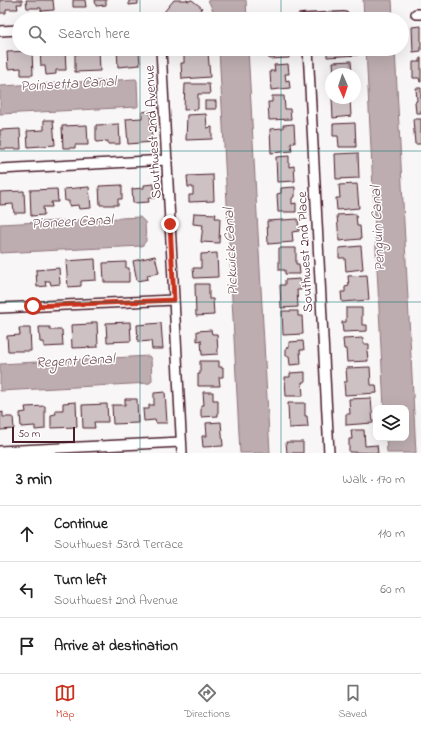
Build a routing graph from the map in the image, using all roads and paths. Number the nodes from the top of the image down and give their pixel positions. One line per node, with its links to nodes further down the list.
1 (12, 30): 2 (street)
2 (0, 31)
3 (161, 56): 5 (street, Southwest 2nd Avenue)
4 (308, 56): 12 (street, Southwest 2nd Place)
5 (167, 160): 6 (street); 7 (street, Southwest 2nd Avenue)
6 (0, 169)
7 (174, 300): 8 (street); 9 (street, Southwest 2nd Avenue)
8 (0, 308)
9 (181, 442): 10 (street); 11 (street, Southwest 2nd Avenue)
10 (0, 451)
11 (182, 453)
12 (329, 453)

